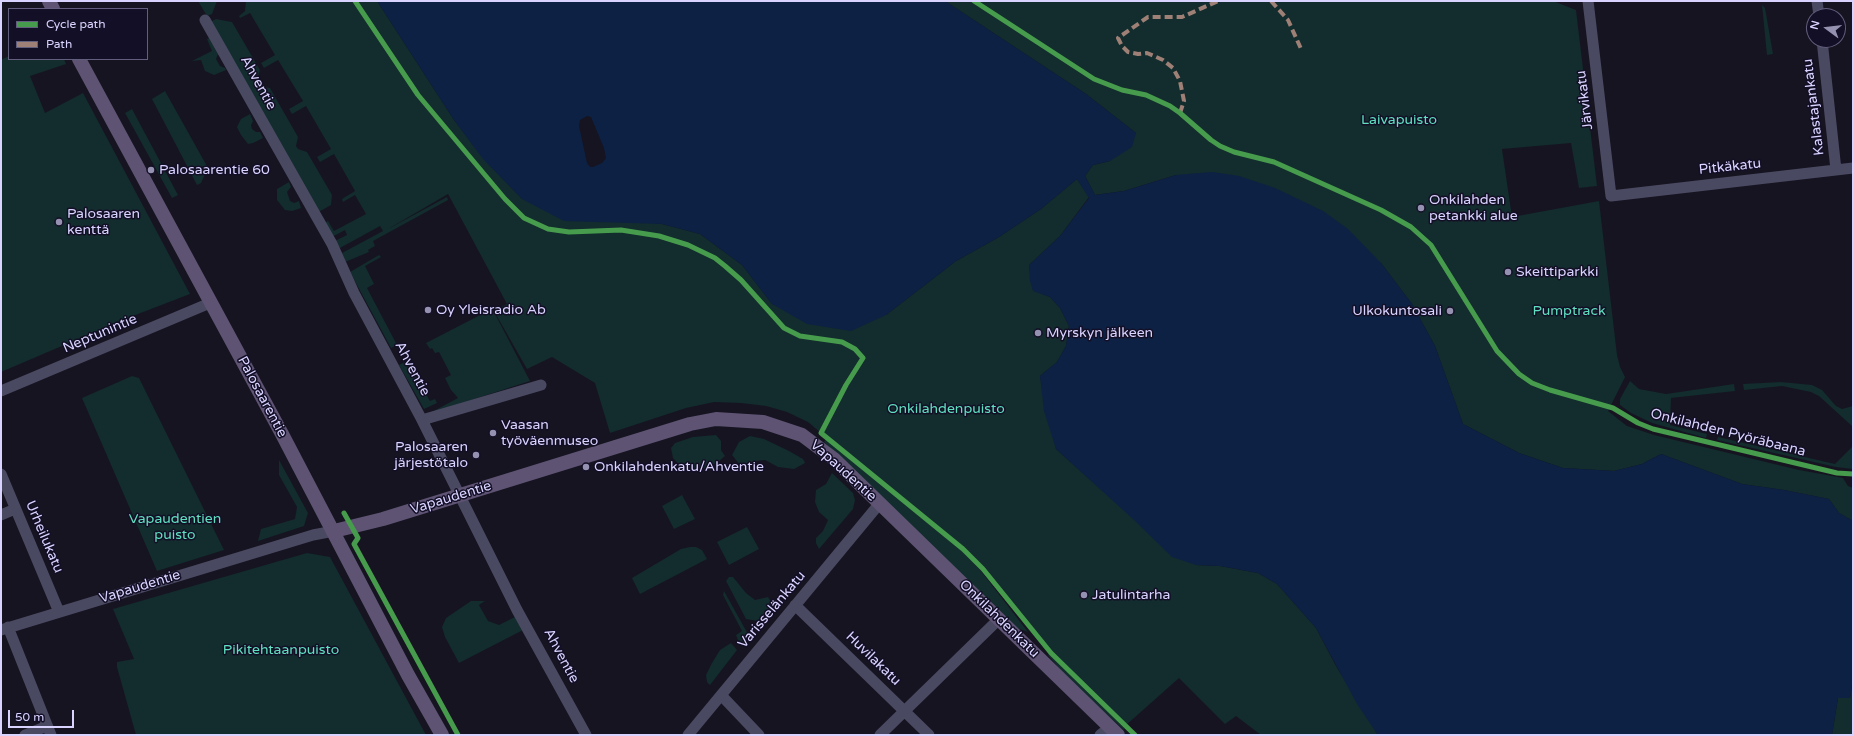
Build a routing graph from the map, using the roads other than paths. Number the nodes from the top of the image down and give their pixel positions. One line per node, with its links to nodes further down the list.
1 (1588, 1): 7 (street, Järvikatu)
2 (205, 20): 11 (street, Ahventie)
3 (1823, 48): 6 (street, Kalastajankatu)
4 (80, 60): 8 (main road, Palosaarentie)
5 (1853, 168): 6 (street, Pitkäkatu)
6 (1836, 170): 7 (street, Pitkäkatu)
7 (1611, 196)
8 (210, 303): 10 (street, Neptunintie); 17 (main road, Palosaarentie)
9 (541, 385): 11 (street)
10 (1, 391)
11 (422, 420): 13 (street, Ahventie)
12 (1, 474): 15 (street, Urheilukatu)
13 (460, 495): 14 (main road, Vapaudentie); 17 (main road, Vapaudentie); 28 (street, Ahventie)
14 (880, 503): 18 (street, Varisselänkatu); 20 (main road, Onkilahdenkatu)
15 (15, 509): 16 (street); 19 (street, Urheilukatu)
16 (1, 515)
17 (334, 531): 19 (street, Vapaudentie); 27 (main road, Palosaarentie)
18 (795, 605): 22 (street, Varisselänkatu); 23 (street, Huvilakatu)
19 (59, 612): 21 (street, Vapaudentie)
20 (999, 619): 23 (street); 25 (main road, Onkilahdenkatu)
21 (4, 628): 24 (street)
22 (721, 695): 29 (street, Varisselänkatu); 30 (street)
23 (904, 711): 31 (street); 32 (street, Huvilakatu)
24 (49, 730): 26 (street)
25 (1109, 732)
26 (25, 735)
27 (442, 735)
28 (586, 735)
29 (688, 735)
30 (760, 735)
31 (880, 735)
32 (929, 735)

